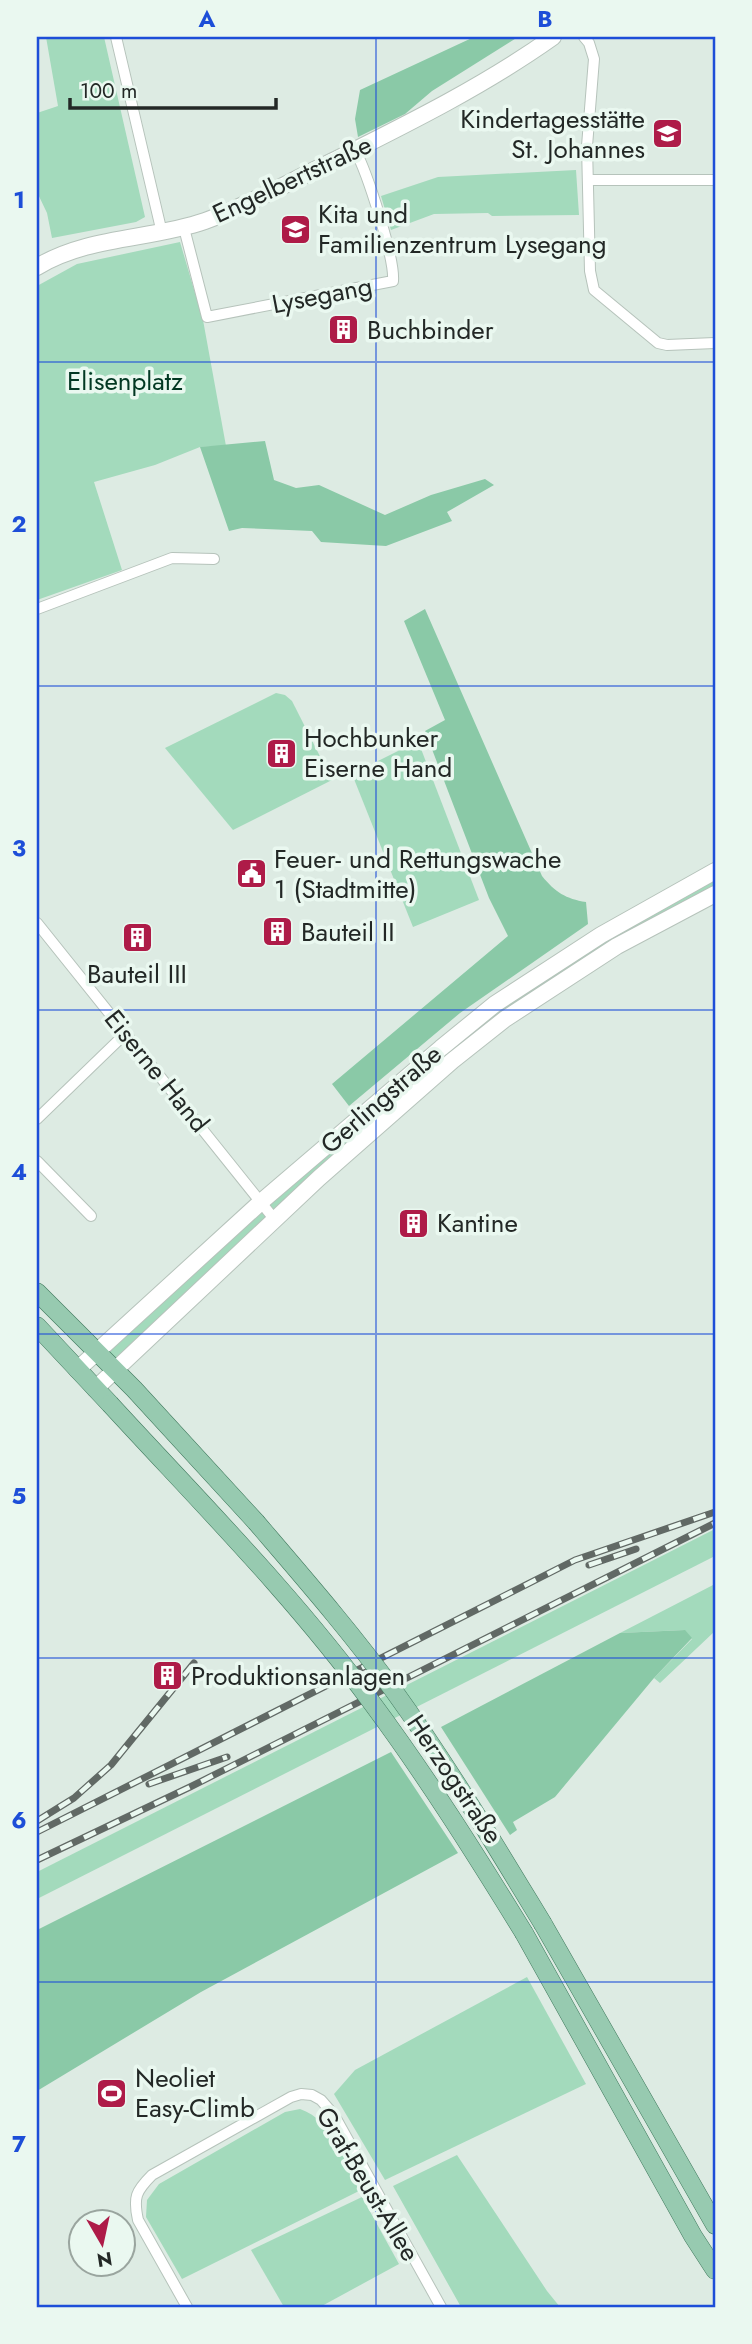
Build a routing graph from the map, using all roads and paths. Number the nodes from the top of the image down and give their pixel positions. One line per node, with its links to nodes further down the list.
1 (116, 37): 10 (street)
2 (538, 37): 5 (main road, Engelbertstraße)
3 (554, 37): 5 (main road, Engelbertstraße)
4 (584, 37): 7 (street)
5 (515, 62): 6 (main road, Engelbertstraße)
6 (355, 150): 9 (main road, Engelbertstraße); 9 (street, Lysegang)
7 (588, 180): 8 (street); 14 (street)
8 (715, 180)
9 (184, 228): 10 (main road, Engelbertstraße)
10 (162, 233): 12 (main road, Engelbertstraße)
11 (37, 256): 12 (street)
12 (54, 257): 13 (main road)
13 (37, 267)
14 (715, 343)
15 (214, 559): 16 (street)
16 (37, 609)
17 (715, 872): 23 (main road, Gerlingstraße)
18 (715, 894): 25 (main road, Gerlingstraße)
19 (37, 923): 20 (street, Eiserne Hand)
20 (126, 1033): 21 (street); 23 (street, Eiserne Hand)
21 (37, 1119)
22 (37, 1161): 24 (street)
23 (262, 1201): 25 (street, Eiserne Hand); 28 (main road, Gerlingstraße)
24 (91, 1216)
25 (275, 1220): 30 (main road, Gerlingstraße)
26 (37, 1292): 28 (main road, Herzogstraße)
27 (37, 1326): 29 (main road, Herzogstraße)
28 (96, 1353): 29 (main road, Gerlingstraße); 30 (main road, Herzogstraße)
29 (77, 1370): 31 (main road, Herzogstraße)
30 (114, 1370): 31 (main road, Gerlingstraße); 32 (main road, Herzogstraße, bridge)
31 (94, 1389): 35 (main road, Herzogstraße, bridge)
32 (679, 2164): 33 (street); 34 (main road, Herzogstraße)
33 (715, 2208)
34 (715, 2224)
35 (715, 2270)
36 (187, 2307): 37 (street, Graf-Beust-Allee)
37 (441, 2307)

